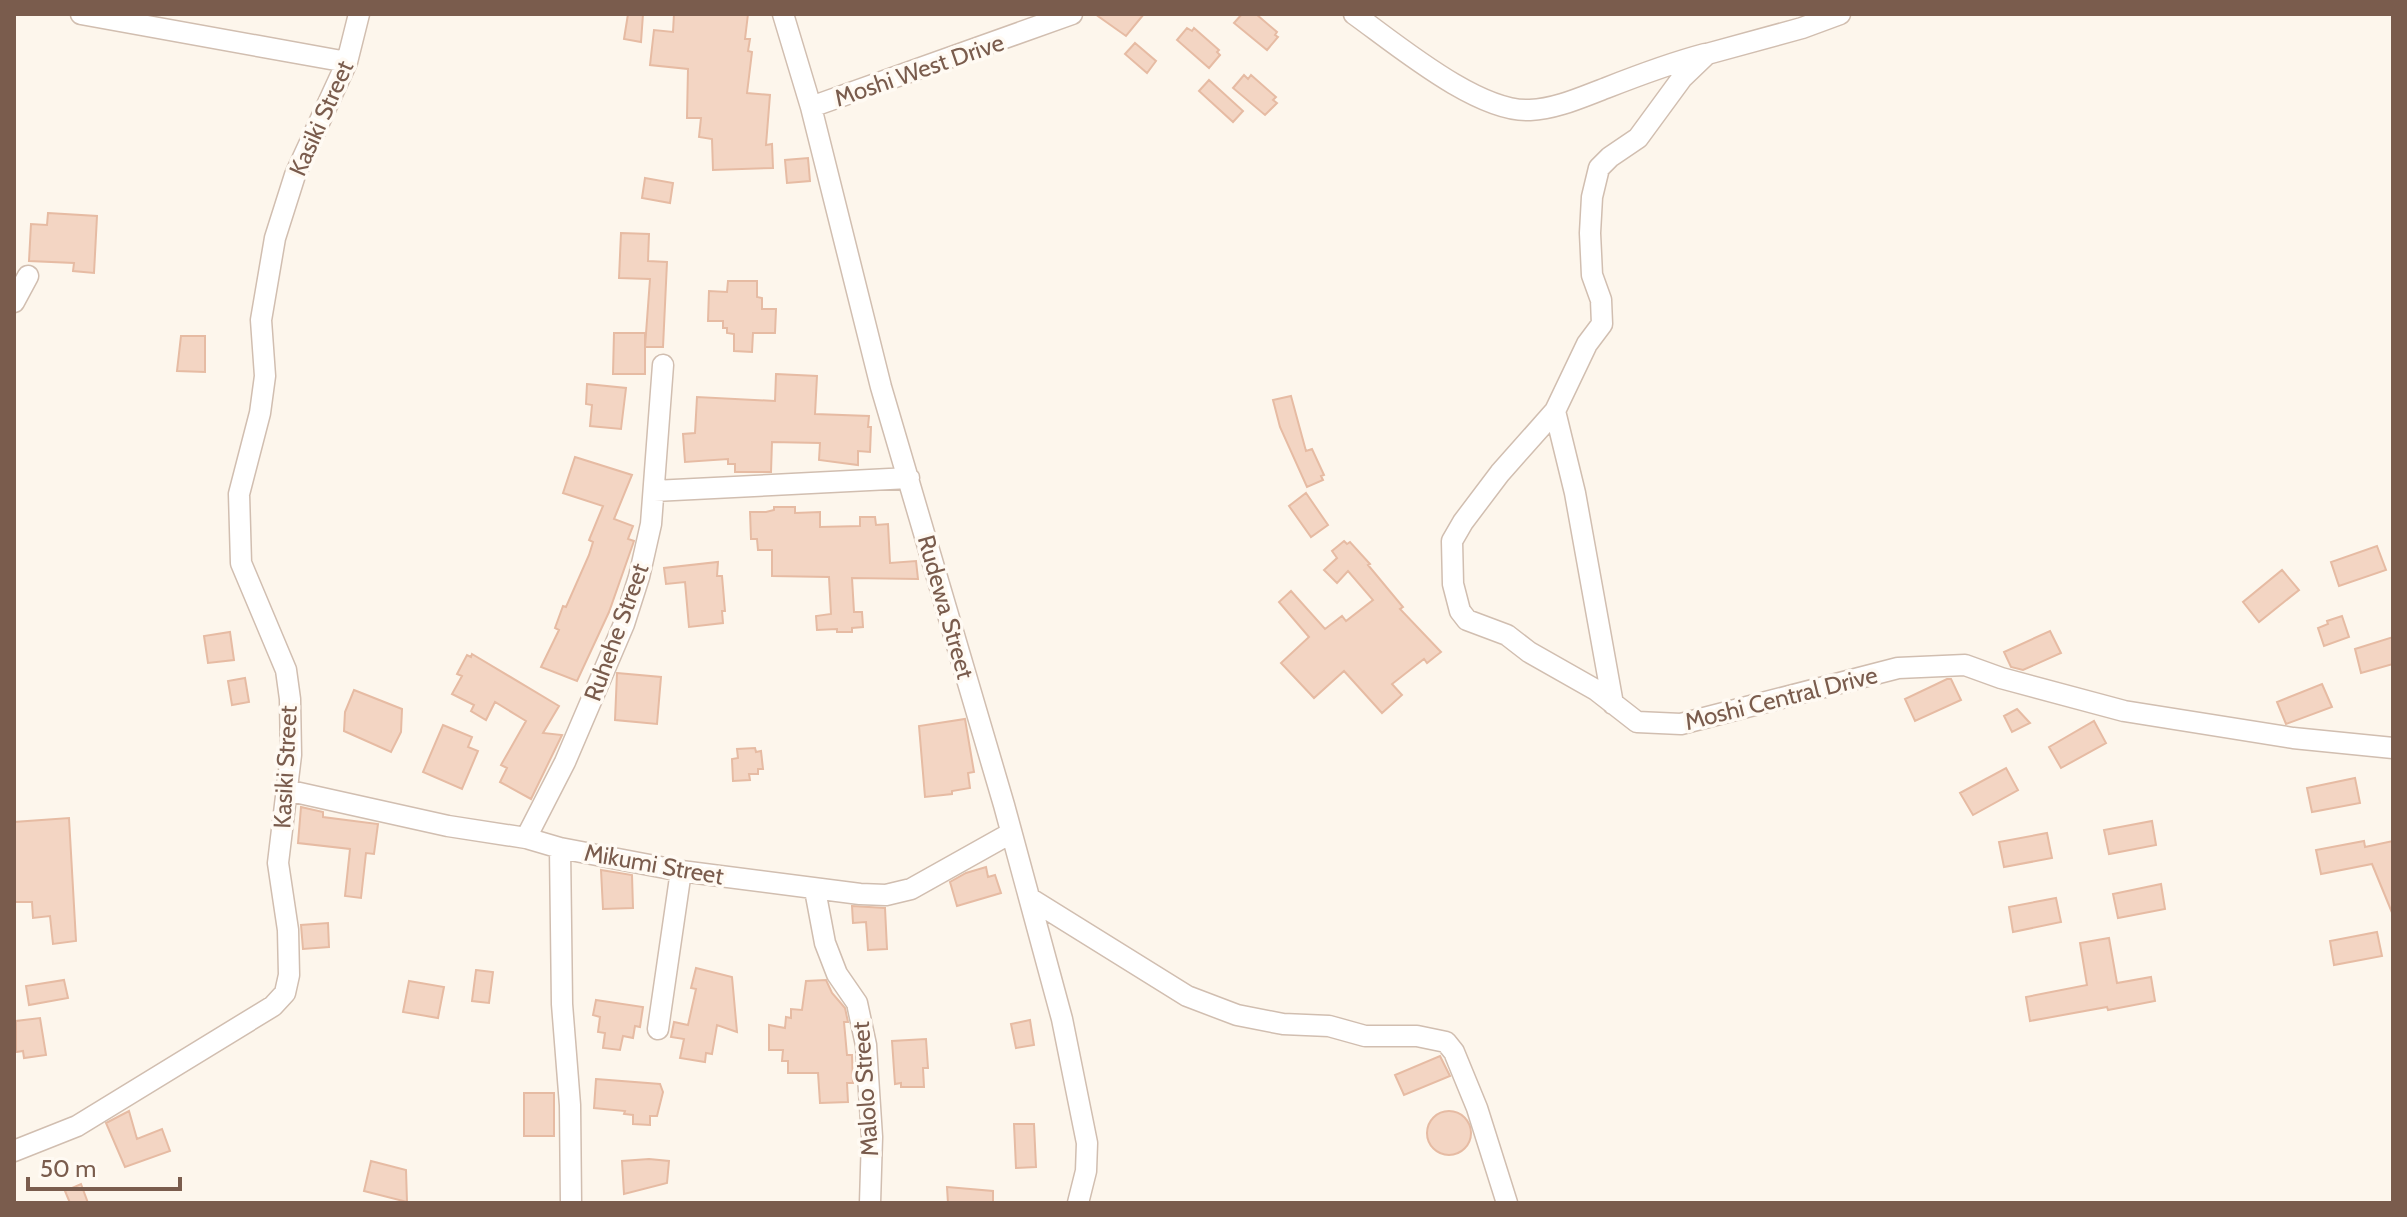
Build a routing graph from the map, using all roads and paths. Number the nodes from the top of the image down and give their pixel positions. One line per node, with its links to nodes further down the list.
1 (81, 14): 8 (street)
2 (359, 14): 8 (street, Kasiki Street)
3 (783, 14): 9 (street, Rudewa Street)
4 (1072, 14): 9 (street, Moshi West Drive)
5 (1354, 14): 7 (street)
6 (1840, 14): 7 (street, Moshi Central Drive)
7 (1707, 54): 13 (street, Moshi Central Drive)
8 (347, 62): 18 (street, Kasiki Street)
9 (811, 107): 14 (street, Rudewa Street)
10 (28, 276): 11 (street)
11 (14, 302)
12 (663, 365): 15 (street, Ruhehe Street)
13 (1555, 411): 16 (street); 16 (street, Moshi Central Drive)
14 (909, 478): 15 (street); 19 (street, Rudewa Street)
15 (654, 491): 20 (street, Ruhehe Street)
16 (1613, 704): 17 (street, Moshi Central Drive)
17 (2393, 748)
18 (286, 790): 20 (street, Mikumi Street); 26 (street, Kasiki Street)
19 (1011, 833): 23 (street, Mikumi Street); 24 (street, Rudewa Street)
20 (526, 838): 21 (street, Mikumi Street)
21 (560, 848): 22 (street, Mikumi Street); 27 (street)
22 (681, 871): 23 (street, Mikumi Street); 25 (street)
23 (815, 890): 28 (street, Malolo Street)
24 (1031, 899): 29 (street, Rudewa Street); 30 (street)
25 (658, 1029)
26 (14, 1151)
27 (571, 1203)
28 (870, 1203)
29 (1078, 1203)
30 (1507, 1203)

